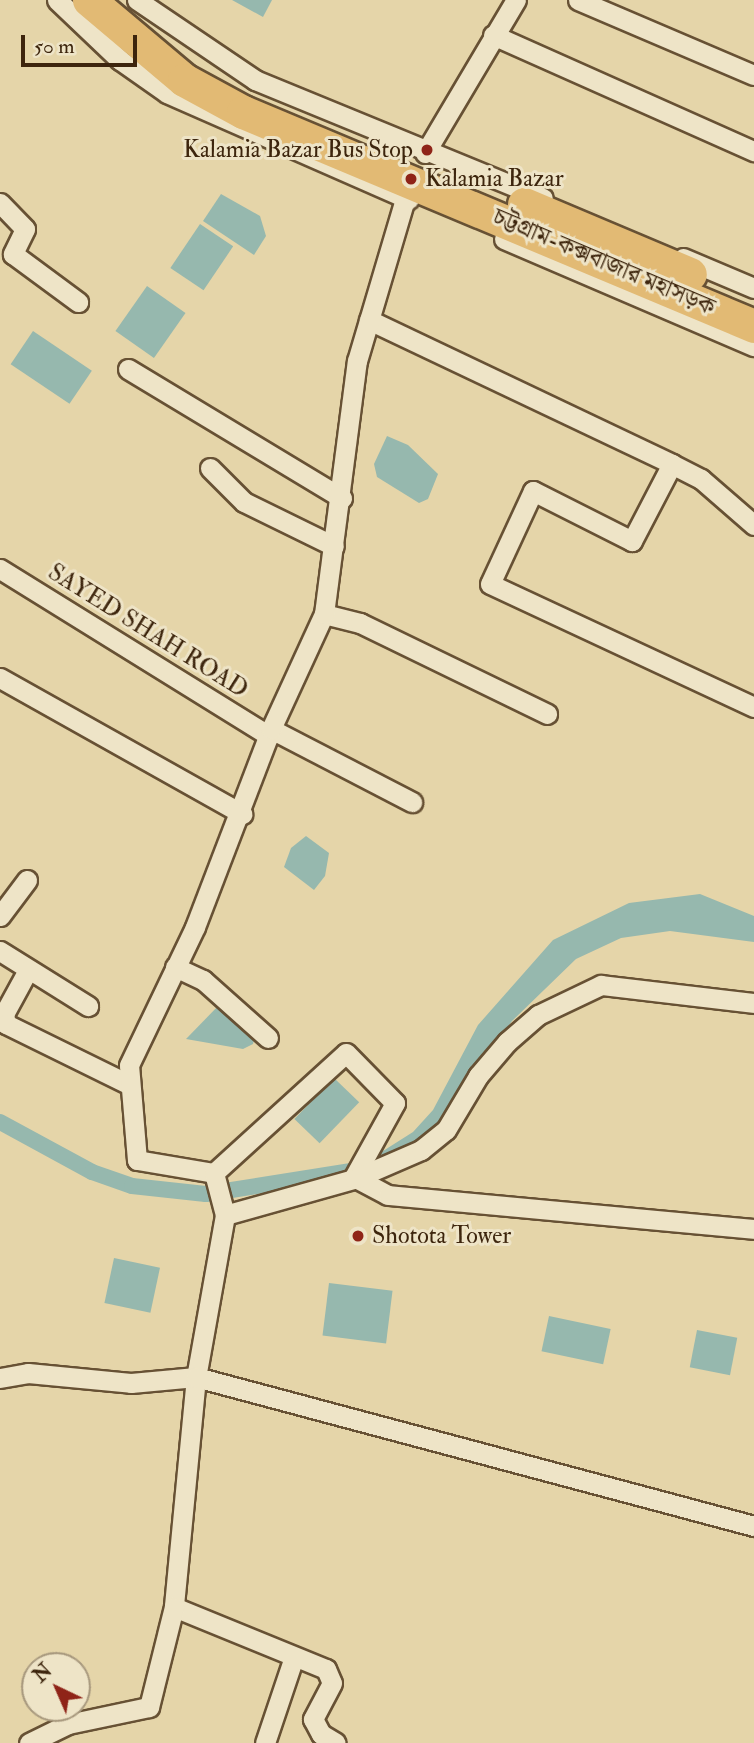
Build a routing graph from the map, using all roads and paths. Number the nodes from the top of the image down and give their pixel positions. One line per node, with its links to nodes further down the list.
1 (57, 0): 11 (street)
2 (89, 0): 17 (highway, চট্টগ্রাম-কক্সবাজার মহাসড়ক)
3 (118, 0): 15 (highway, চট্টগ্রাম-কক্সবাজার মহাসড়ক)
4 (137, 0): 10 (street)
5 (516, 0): 7 (street)
6 (578, 0): 8 (street)
7 (493, 35): 9 (street); 10 (street)
8 (754, 75)
9 (754, 151)
10 (426, 152): 13 (street)
11 (407, 193): 16 (street); 18 (street)
12 (0, 203): 14 (street)
13 (754, 288)
14 (78, 302)
15 (754, 302)
16 (369, 320): 20 (street); 22 (street)
17 (754, 326)
18 (754, 346)
19 (128, 369): 22 (street)
20 (671, 464): 23 (street); 28 (street)
21 (210, 468): 24 (street)
22 (342, 498): 24 (street)
23 (754, 525)
24 (334, 546): 26 (street)
25 (0, 569): 30 (street, SAYED SHAH ROAD)
26 (324, 614): 29 (street); 30 (street)
27 (0, 678): 32 (street)
28 (754, 707)
29 (547, 714)
30 (270, 732): 31 (street, SAYED SHAH ROAD); 32 (street)
31 (412, 802)
32 (242, 814): 36 (street)
33 (27, 880): 34 (street)
34 (0, 916)
35 (0, 951): 37 (street)
36 (175, 967): 40 (street); 41 (street)
37 (28, 970): 39 (street); 41 (street)
38 (754, 1003): 43 (street)
39 (88, 1006)
40 (268, 1038)
41 (128, 1084): 42 (street)
42 (214, 1174): 43 (street); 44 (street)
43 (354, 1179): 44 (street); 45 (street)
44 (225, 1215): 46 (street)
45 (754, 1229)
46 (195, 1377): 47 (street); 48 (street); 49 (street)
47 (0, 1378)
48 (754, 1526)
49 (174, 1606): 50 (street); 51 (street)
50 (293, 1657): 52 (street); 53 (street)
51 (29, 1743)
52 (265, 1743)
53 (337, 1743)

